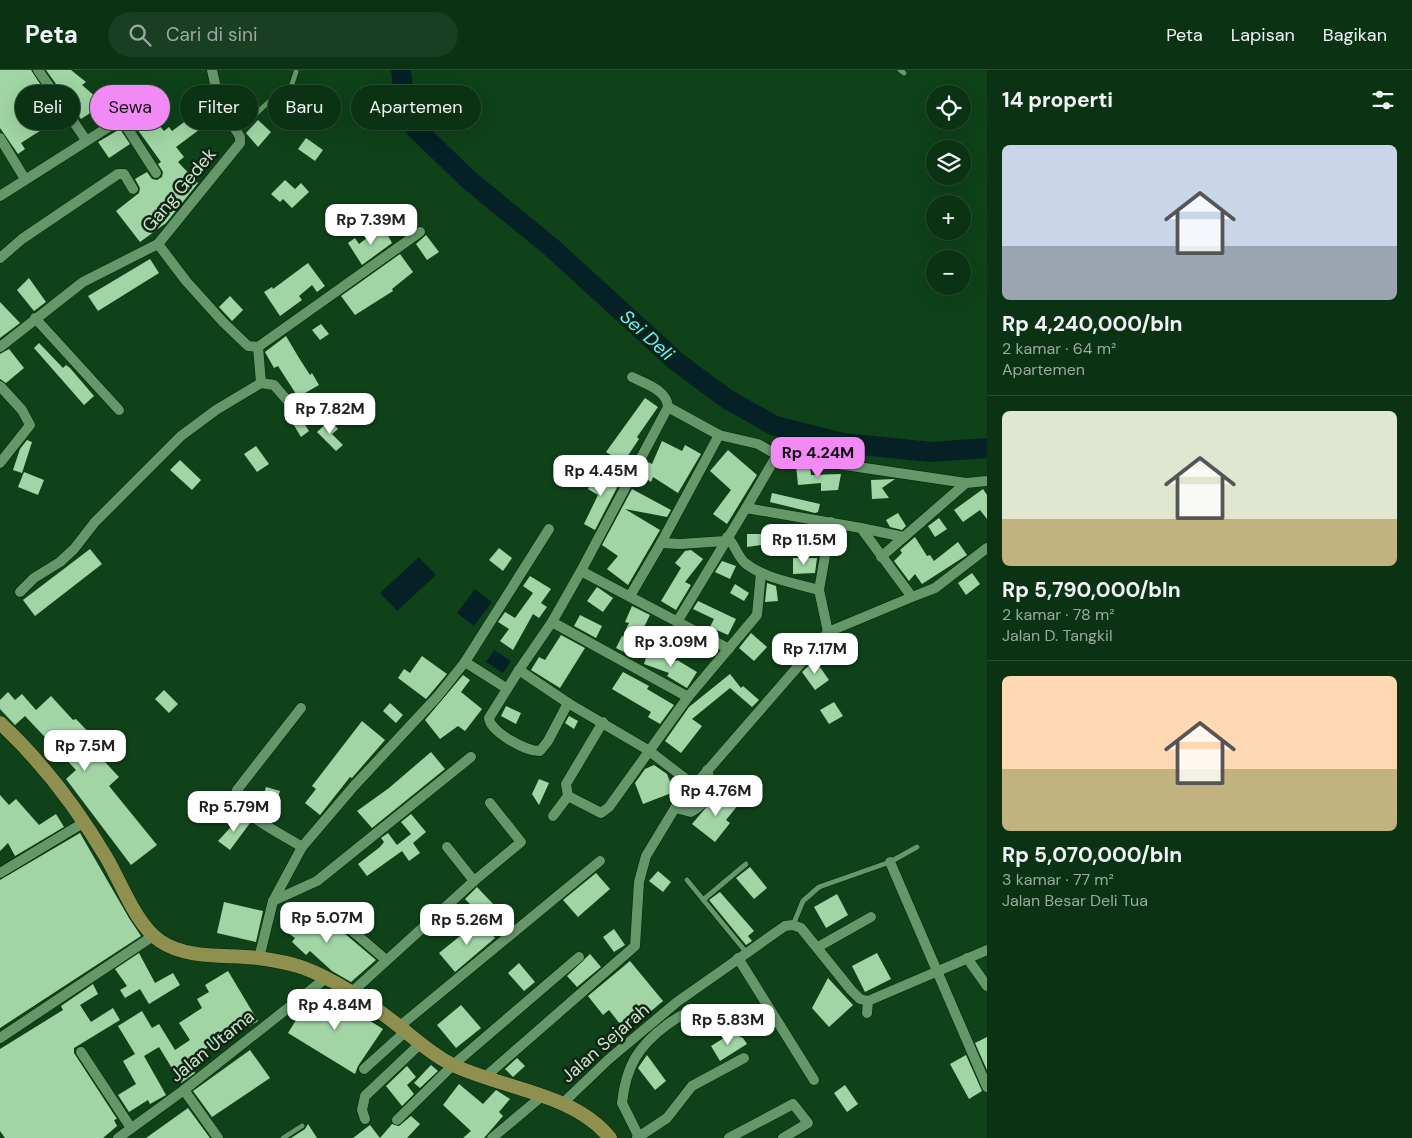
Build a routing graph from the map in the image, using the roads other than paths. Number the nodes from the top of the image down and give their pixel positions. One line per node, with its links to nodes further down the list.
1 (38, 70): 6 (street)
2 (212, 70): 4 (street)
3 (296, 72): 4 (lane)
4 (236, 132): 12 (street, Gang Gedek)
5 (0, 138): 8 (street)
6 (86, 140): 7 (street); 8 (street)
7 (156, 173)
8 (26, 179): 10 (street)
9 (133, 189): 13 (street)
10 (0, 196)
11 (420, 232): 16 (street)
12 (158, 244): 14 (street, Gang Gedek); 16 (street)
13 (0, 258)
14 (36, 318): 15 (street, Gang Gedek); 22 (street)
15 (0, 347)
16 (258, 347): 18 (street)
17 (632, 376): 21 (street)
18 (261, 383): 20 (street); 40 (street)
19 (0, 386): 25 (street)
20 (287, 400)
21 (668, 407): 23 (street); 37 (street)
22 (119, 410)
23 (719, 435): 24 (street); 34 (street)
24 (778, 455): 27 (street); 28 (street)
25 (0, 463)
26 (987, 480): 27 (street)
27 (966, 483): 32 (street)
28 (746, 508): 29 (street); 33 (street)
29 (831, 522): 30 (street); 39 (street)
30 (861, 528): 32 (street); 36 (street)
31 (549, 529): 47 (street)
32 (904, 537): 36 (street)
33 (726, 539): 34 (street); 38 (street); 44 (street)
34 (661, 543): 41 (street)
35 (987, 548): 42 (street)
36 (880, 557): 42 (street)
37 (581, 571): 41 (street); 43 (street)
38 (761, 573): 39 (street); 46 (street)
39 (819, 590): 45 (street)
40 (20, 592)
41 (630, 596): 44 (street)
42 (912, 597): 45 (street)
43 (552, 622): 48 (street); 50 (street)
44 (677, 622): 46 (street)
45 (828, 632): 57 (street)
46 (729, 649): 50 (street)
47 (465, 662): 49 (street); 64 (street)
48 (520, 670): 49 (street); 51 (street)
49 (506, 688): 51 (street)
50 (688, 698): 55 (street)
51 (568, 703): 53 (street)
52 (301, 708): 64 (street)
53 (603, 722): 55 (street); 59 (street)
54 (0, 723): 63 (main road)
55 (648, 750): 58 (street); 59 (street)
56 (471, 757): 74 (street)
57 (707, 770): 58 (street); 61 (street)
58 (695, 786): 61 (street)
59 (568, 796): 62 (street)
60 (490, 803): 72 (street)
61 (675, 808): 100 (street)
62 (552, 816)
63 (83, 823): 70 (street); 78 (main road)
64 (302, 847): 74 (street)
65 (447, 847): 72 (street)
66 (916, 847): 68 (lane)
67 (600, 861): 92 (street)
68 (890, 862): 76 (lane); 86 (street)
69 (746, 864): 73 (lane)
70 (0, 873)
71 (687, 880): 73 (lane)
72 (474, 881): 85 (street)
73 (703, 900): 81 (lane)
74 (272, 901): 83 (street)
75 (871, 917): 79 (street)
76 (793, 925): 79 (street); 81 (street, Jalan Sejarah)
77 (349, 928): 85 (street)
78 (153, 936): 83 (main road); 94 (street)
79 (818, 947): 90 (street)
80 (987, 950): 84 (street)
81 (742, 955): 101 (street); 105 (street, Jalan Sejarah)
82 (579, 957): 98 (street)
83 (259, 958): 87 (main road)
84 (967, 958): 86 (street); 88 (street)
85 (386, 960): 89 (street)
86 (935, 971): 90 (street); 102 (street)
87 (326, 978): 89 (main road); 103 (street, Jalan Utama)
88 (987, 986)
89 (352, 992): 92 (main road)
90 (868, 1001): 91 (street)
91 (867, 1013)
92 (402, 1029): 95 (main road); 99 (street)
93 (743, 1031): 110 (street)
94 (0, 1038)
95 (421, 1042): 98 (main road); 106 (street)
96 (81, 1052): 109 (street)
97 (744, 1058): 110 (street)
98 (453, 1065): 100 (main road); 107 (street)
99 (364, 1069)
100 (485, 1077): 104 (main road)
101 (814, 1080)
102 (987, 1086)
103 (184, 1090): 109 (street, Jalan Utama); 112 (street)
104 (541, 1097): 105 (main road); 114 (street)
105 (563, 1103): 115 (main road)
106 (365, 1119)
107 (397, 1120)
108 (302, 1126): 113 (lane)
109 (131, 1128): 111 (street, Jalan Utama)
110 (638, 1137)
111 (118, 1138)
112 (218, 1138)
113 (282, 1138)
114 (492, 1138)
115 (610, 1138)
116 (729, 1138): 117 (street)
117 (783, 1138)

